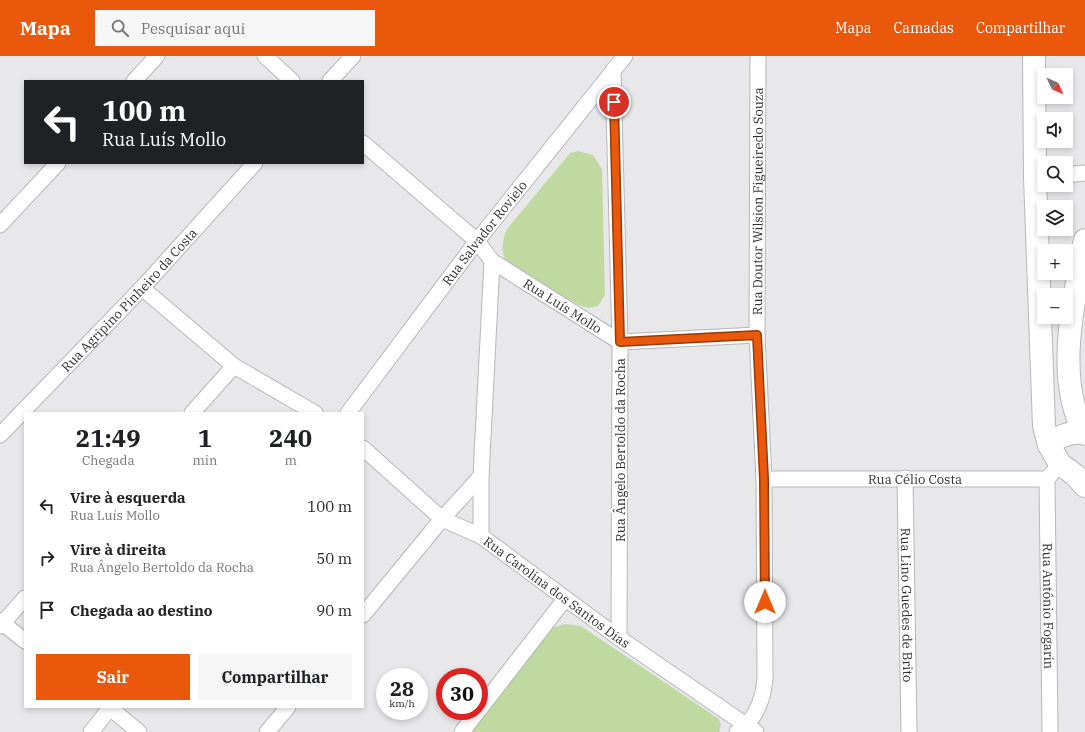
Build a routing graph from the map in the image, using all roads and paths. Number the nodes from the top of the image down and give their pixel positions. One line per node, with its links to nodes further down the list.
1 (157, 56): 8 (street)
2 (265, 56): 9 (street)
3 (353, 56): 10 (street)
4 (625, 56): 7 (street, Rua Salvador Rovielo)
5 (758, 56): 23 (street, Rua Doutor Wilsion Figueiredo Souza)
6 (1034, 56): 12 (street)
7 (614, 70): 20 (street, Rua Salvador Rovielo); 24 (street, Rua Ângelo Bertoldo da Rocha)
8 (135, 80)
9 (291, 80)
10 (331, 80)
11 (364, 144): 20 (street, Rua Luís Mollo)
12 (1038, 156)
13 (57, 164): 18 (street)
14 (254, 164): 22 (street, Rua Agripino Pinheiro da Costa)
15 (1085, 173): 16 (street)
16 (1073, 174)
17 (1039, 192): 31 (street)
18 (0, 225)
19 (1085, 240): 29 (street)
20 (477, 241): 21 (street, Rua Luís Mollo); 28 (street, Rua Salvador Rovielo)
21 (492, 261): 24 (street, Rua Luís Mollo); 34 (street)
22 (142, 288): 25 (street); 30 (street, Rua Agripino Pinheiro da Costa)
23 (757, 335): 24 (street); 36 (street, Rua Doutor Wilsion Figueiredo Souza)
24 (620, 342): 43 (street, Rua Ângelo Bertoldo da Rocha)
25 (234, 366): 26 (street); 27 (street)
26 (193, 412)
27 (313, 412)
28 (349, 412)
29 (1085, 434): 31 (street)
30 (0, 435)
31 (1049, 445): 33 (street)
32 (364, 449): 37 (street, Rua Carolina dos Santos Dias)
33 (1070, 475): 35 (street, Rua Célio Costa); 56 (street, Rua Antônio Fogarin)
34 (481, 476): 37 (street); 38 (street)
35 (905, 478): 36 (street, Rua Célio Costa); 55 (street, Rua Lino Guedes de Brito)
36 (764, 479): 50 (street, Rua Doutor Wilsion Figueiredo Souza)
37 (442, 519): 38 (street, Rua Carolina dos Santos Dias); 41 (street)
38 (481, 536): 39 (street, Rua Carolina dos Santos Dias)
39 (564, 598): 43 (street, Rua Carolina dos Santos Dias); 45 (street)
40 (24, 599): 42 (street)
41 (364, 614)
42 (1, 623): 44 (street)
43 (619, 638): 50 (street, Rua Carolina dos Santos Dias)
44 (24, 640)
45 (488, 698)
46 (109, 708): 51 (street)
47 (111, 708): 52 (street)
48 (287, 708): 53 (street)
49 (471, 720): 54 (street)
50 (747, 730)
51 (92, 732)
52 (139, 732)
53 (267, 732)
54 (462, 732)
55 (909, 732)
56 (1050, 732)

